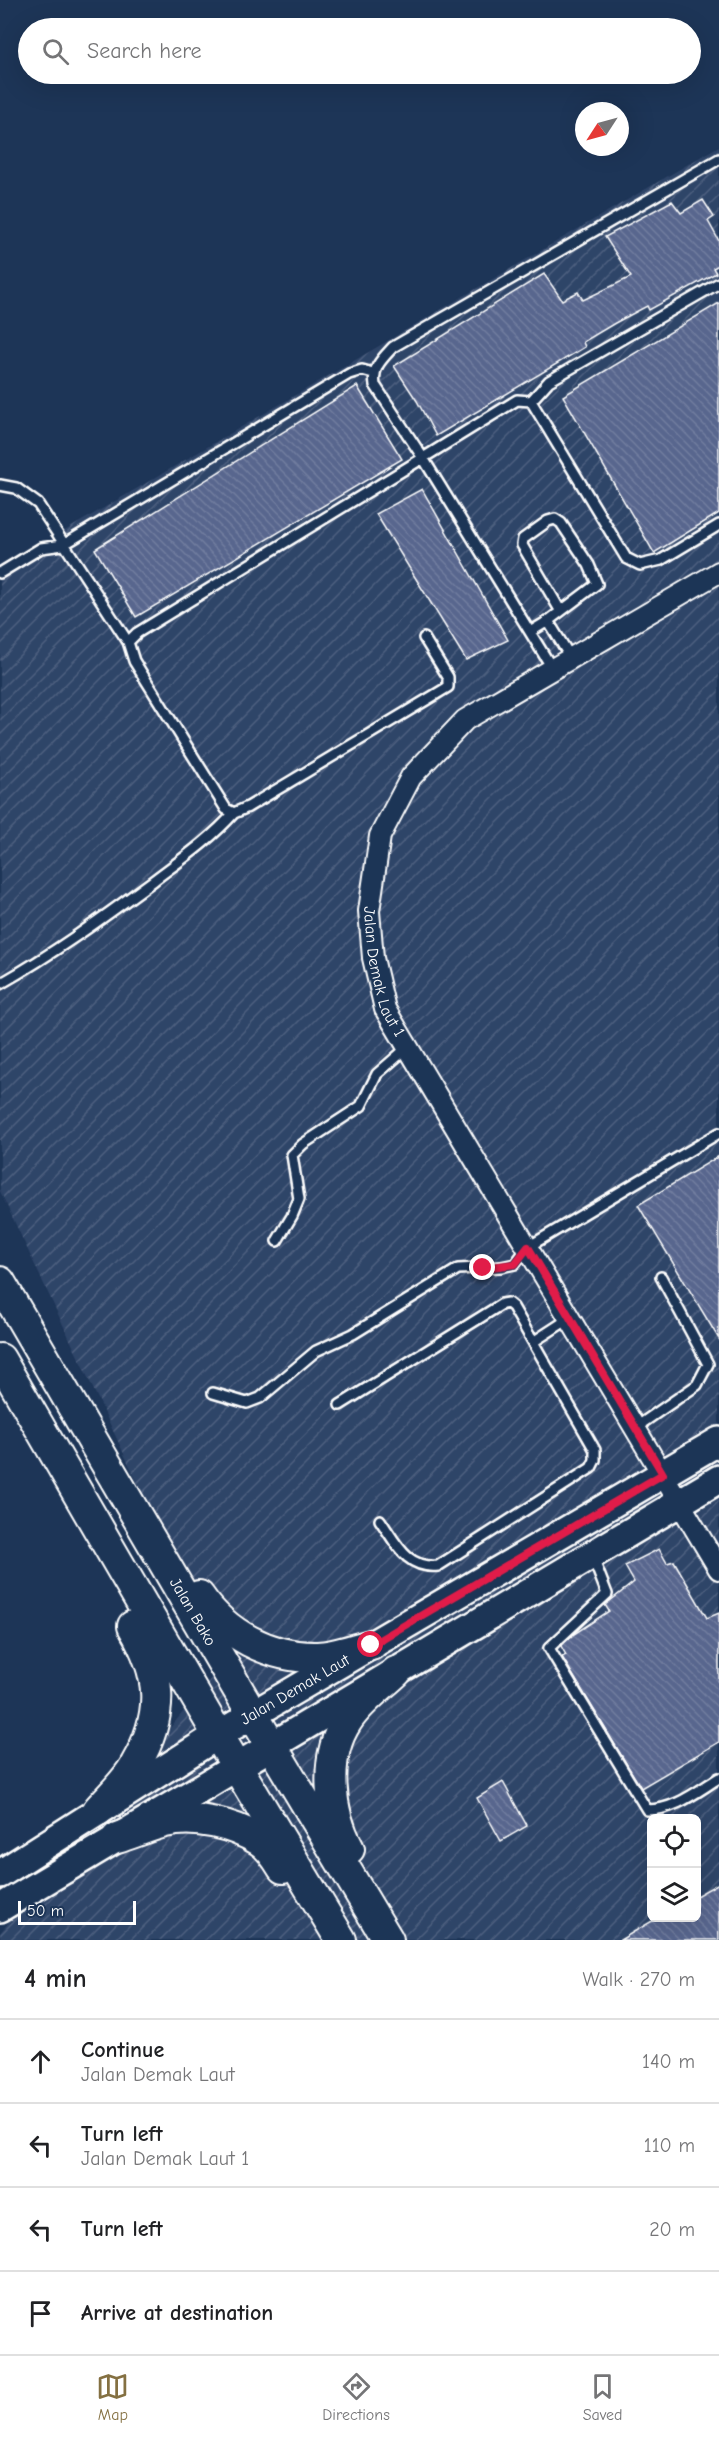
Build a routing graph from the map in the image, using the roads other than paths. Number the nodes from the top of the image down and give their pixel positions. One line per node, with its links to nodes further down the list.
1 (719, 159): 3 (lane)
2 (719, 283): 4 (lane)
3 (373, 373): 5 (lane); 8 (lane)
4 (531, 400): 5 (lane); 7 (lane)
5 (423, 458): 13 (lane); 15 (lane)
6 (0, 485): 8 (lane)
7 (719, 525)
8 (63, 545): 10 (lane); 15 (lane)
9 (719, 572): 16 (street, Jalan Demak Laut 1)
10 (0, 573)
11 (560, 610): 11 (lane); 12 (lane)
12 (548, 621): 13 (lane); 16 (lane)
13 (530, 632): 17 (lane)
14 (424, 638): 18 (lane)
15 (128, 642): 18 (lane)
16 (571, 658): 17 (street, Jalan Demak Laut 1)
17 (552, 668): 20 (street, Jalan Demak Laut 1)
18 (234, 813): 19 (lane)
19 (0, 984)
20 (408, 1047): 22 (lane); 23 (street, Jalan Demak Laut 1)
21 (719, 1132): 23 (lane)
22 (278, 1241)
23 (528, 1247): 27 (street, Jalan Demak Laut 1); 30 (lane)
24 (0, 1260): 41 (main road)
25 (661, 1278): 33 (lane)
26 (0, 1282): 43 (main road, Jalan Bako)
27 (570, 1318): 28 (lane); 33 (street, Jalan Demak Laut 1)
28 (533, 1342): 32 (lane); 38 (lane)
29 (0, 1359): 44 (main road)
30 (213, 1393)
31 (0, 1397): 48 (main road)
32 (340, 1405)
33 (635, 1428): 35 (street, Jalan Demak Laut 1)
34 (719, 1442): 35 (main road, Jalan Demak Laut)
35 (663, 1474): 37 (street, Jalan Demak Laut 1); 41 (main road, Jalan Demak Laut)
36 (719, 1479): 37 (main road)
37 (680, 1502): 39 (main road); 40 (street, Jalan Demak Laut 1)
38 (380, 1520)
39 (592, 1555): 42 (main road); 47 (lane)
40 (719, 1569)
41 (371, 1645): 43 (main road, Jalan Demak Laut)
42 (396, 1672): 45 (main road); 55 (main road)
43 (253, 1715): 44 (main road, Jalan Demak Laut); 45 (main road, Jalan Bako)
44 (218, 1735): 46 (main road); 48 (main road, Jalan Demak Laut)
45 (272, 1746): 46 (main road); 54 (main road, Jalan Bako)
46 (237, 1766): 49 (main road); 53 (main road)
47 (719, 1778)
48 (98, 1810): 50 (main road, Jalan Demak Laut)
49 (117, 1838): 51 (main road); 52 (main road)
50 (0, 1874)
51 (0, 1908)
52 (326, 1940)
53 (342, 1940)
54 (388, 1940)
55 (400, 1940)

